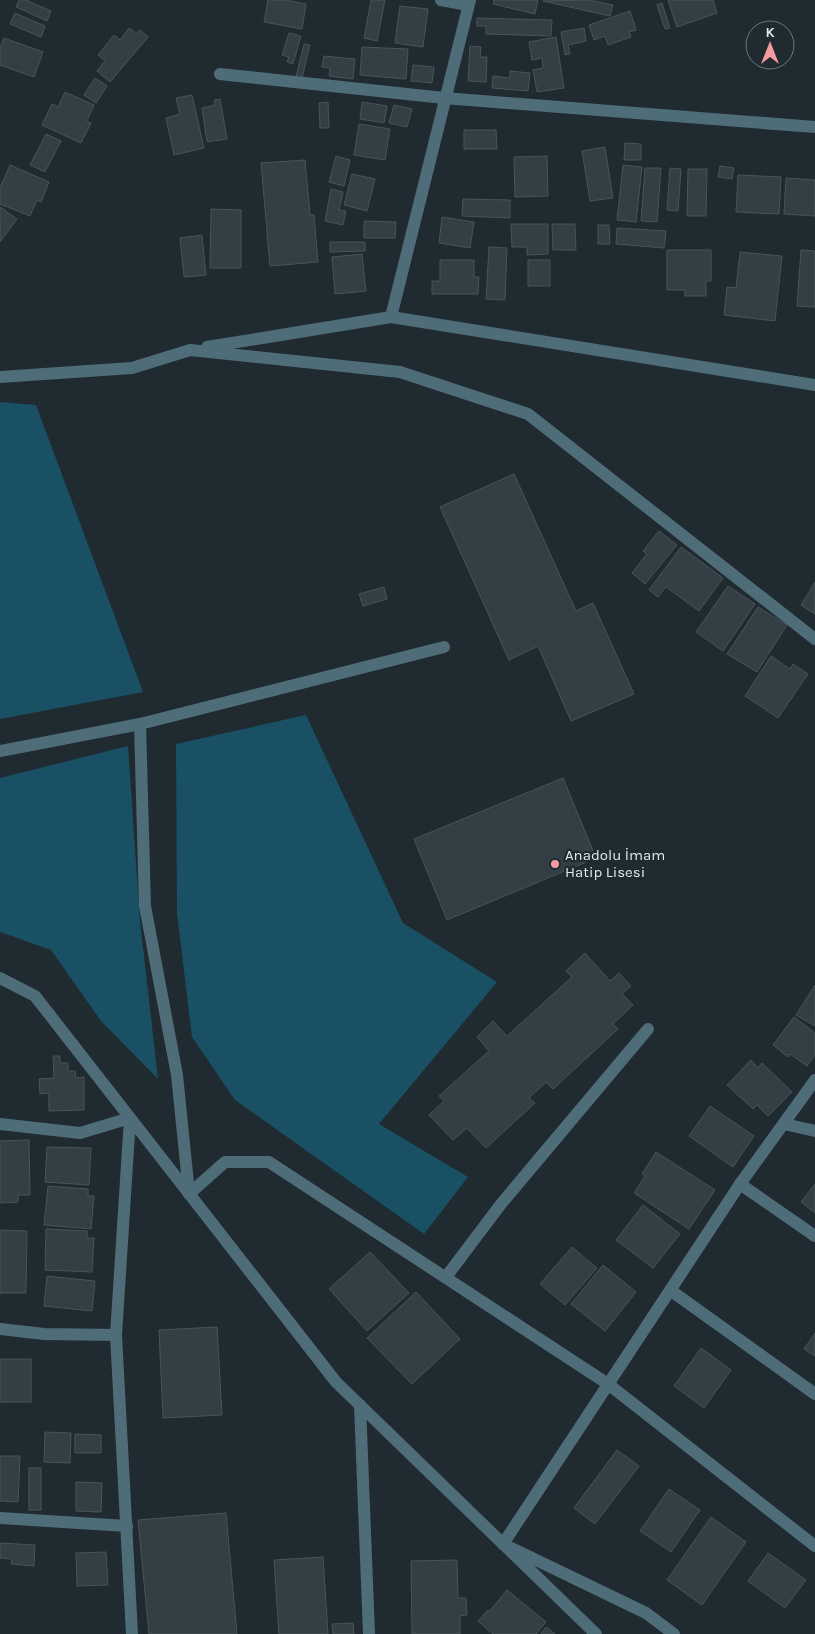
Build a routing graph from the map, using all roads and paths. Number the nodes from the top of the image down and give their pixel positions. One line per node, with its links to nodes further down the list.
1 (441, 0): 2 (street)
2 (469, 3): 4 (street)
3 (220, 74): 4 (street)
4 (444, 98): 5 (street); 6 (street)
5 (815, 126)
6 (391, 317): 7 (street); 9 (street)
7 (190, 350): 8 (street); 10 (street)
8 (0, 377)
9 (815, 385)
10 (815, 638)
11 (444, 647): 12 (street)
12 (140, 724): 13 (street); 22 (street)
13 (0, 752)
14 (0, 978): 17 (street)
15 (648, 1030): 24 (street)
16 (815, 1080): 19 (street)
17 (130, 1118): 18 (street); 22 (street); 27 (street)
18 (0, 1124)
19 (784, 1124): 20 (street); 21 (street)
20 (815, 1131)
21 (740, 1184): 23 (street); 25 (street)
22 (189, 1194): 24 (street); 30 (street)
23 (815, 1236)
24 (446, 1277): 28 (street)
25 (670, 1290): 28 (street); 29 (street)
26 (0, 1329): 27 (street)
27 (116, 1335): 32 (street)
28 (608, 1384): 33 (street); 34 (street)
29 (815, 1394)
30 (360, 1405): 33 (street); 36 (street)
31 (0, 1518): 32 (street)
32 (127, 1526): 35 (street)
33 (503, 1544): 37 (street); 38 (street)
34 (815, 1546)
35 (132, 1634)
36 (369, 1634)
37 (596, 1634)
38 (674, 1634)

